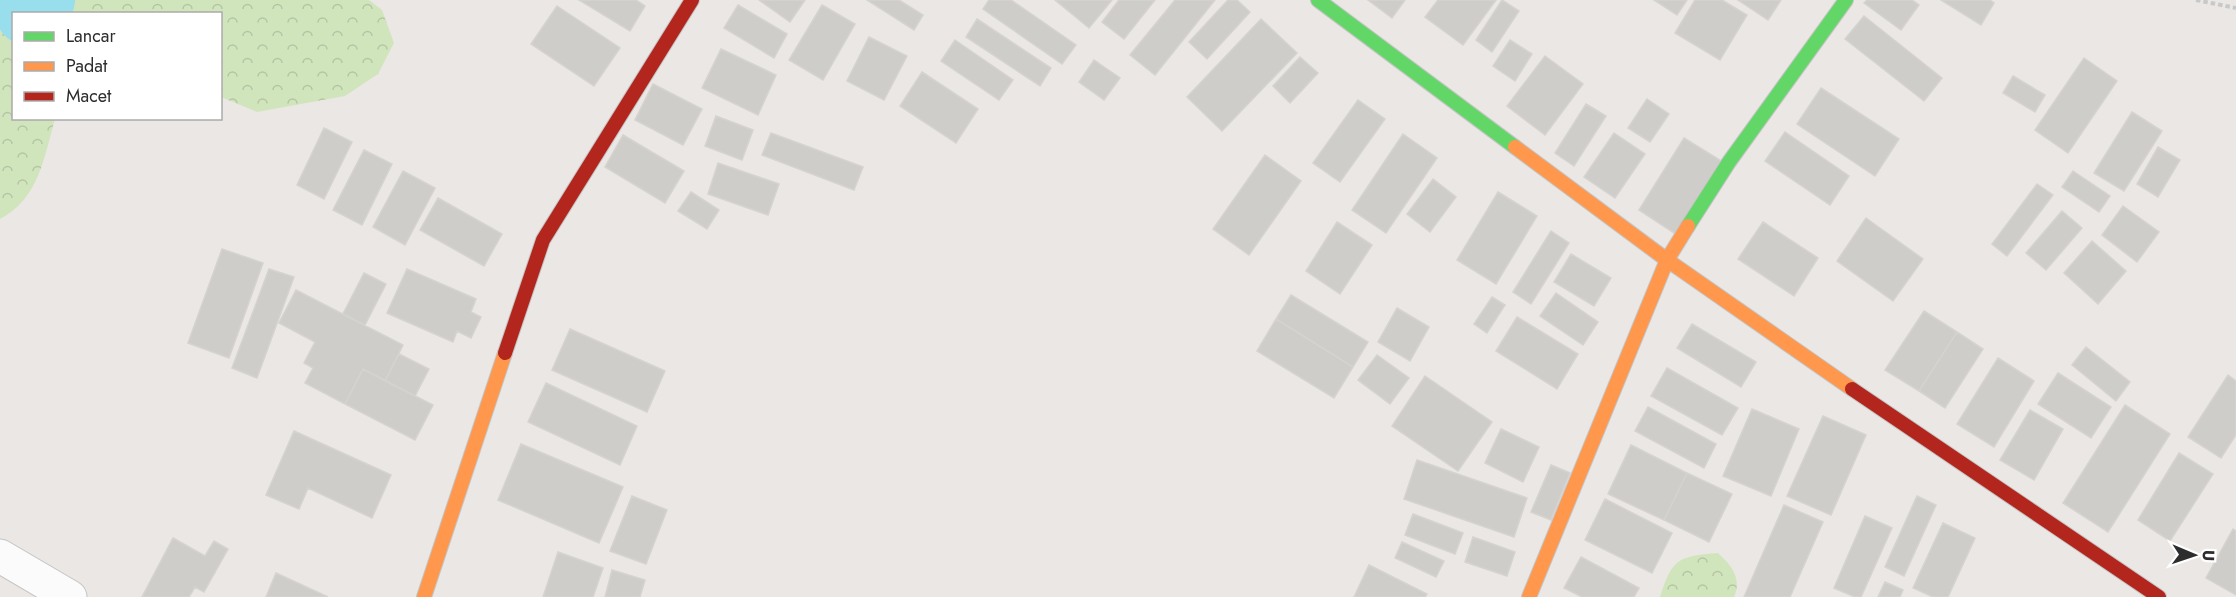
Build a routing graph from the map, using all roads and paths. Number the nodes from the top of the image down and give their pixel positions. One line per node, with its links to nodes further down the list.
1 (692, 0): 9 (street)
2 (1318, 0): 6 (street)
3 (1846, 0): 6 (street)
4 (2196, 0): 5 (path)
5 (2236, 8)
6 (1667, 260): 10 (street); 11 (street)
7 (0, 555): 8 (street)
8 (70, 597)
9 (424, 597)
10 (1529, 597)
11 (2158, 597)

